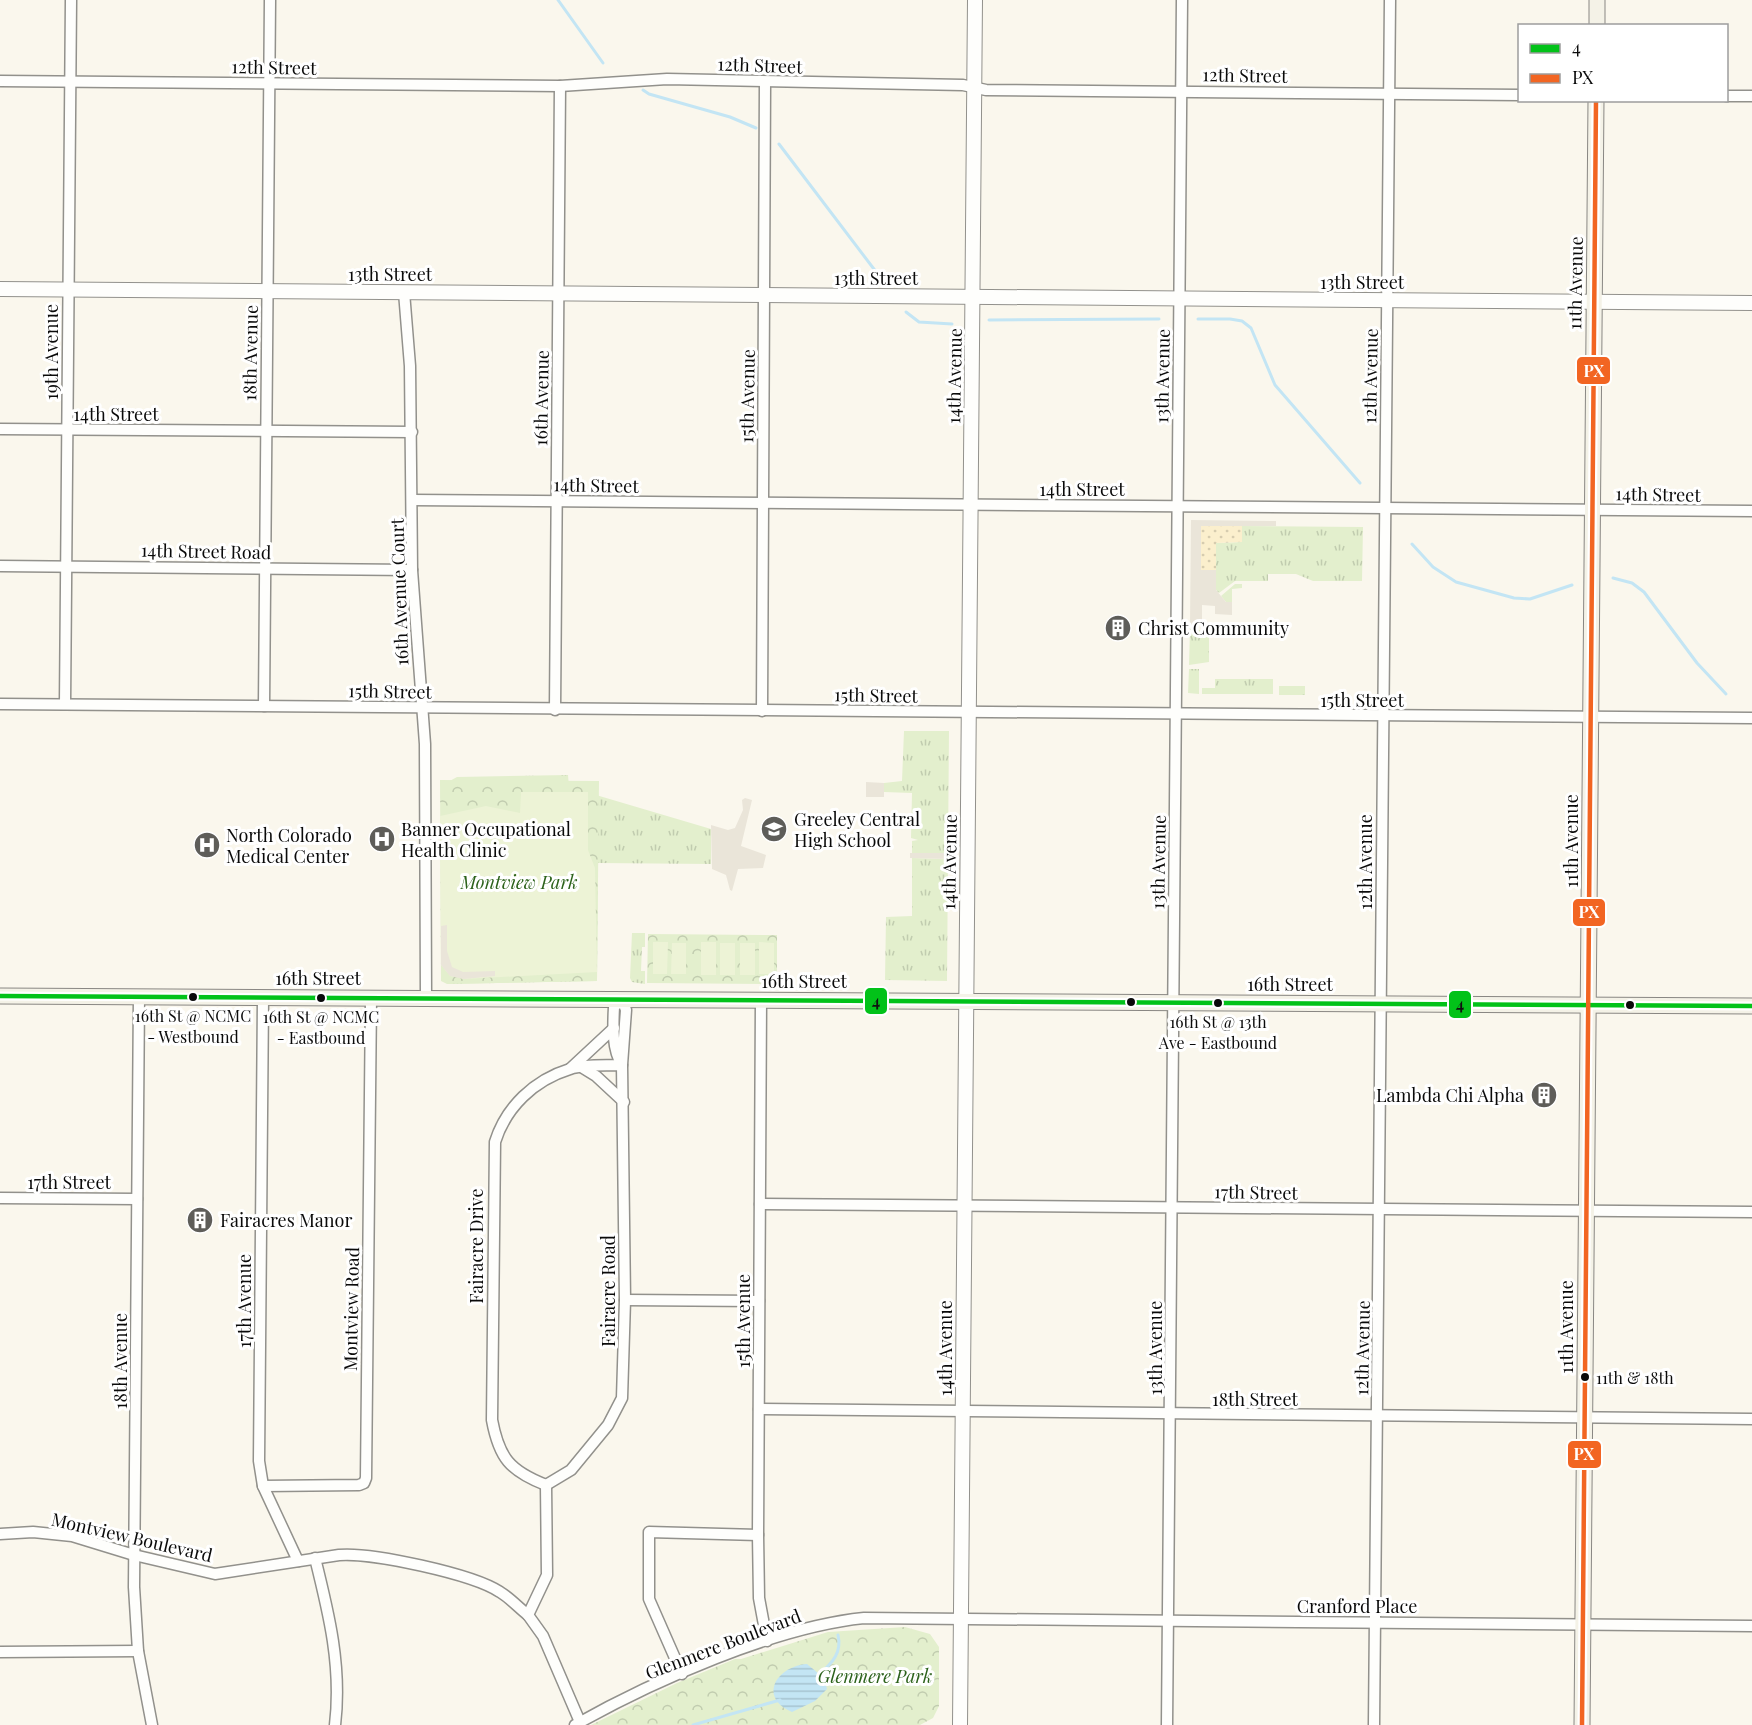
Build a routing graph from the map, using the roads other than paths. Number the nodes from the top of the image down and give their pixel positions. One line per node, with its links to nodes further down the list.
1 (71, 0): 9 (street, 19th Avenue)
2 (270, 0): 11 (street, 18th Avenue)
3 (975, 0): 13 (street, 14th Avenue)
4 (1182, 0): 14 (street, 13th Avenue)
5 (1390, 0): 15 (street, 12th Avenue)
6 (1597, 0): 7 (main road)
7 (1597, 24)
8 (0, 81): 9 (street, 12th Street)
9 (71, 81): 11 (street, 12th Street); 21 (street, 19th Avenue)
10 (765, 83): 12 (street, 12th Street); 13 (street, 12th Street); 25 (street, 15th Avenue)
11 (269, 84): 12 (street, 12th Street); 22 (street, 18th Avenue)
12 (560, 86): 24 (street, 16th Avenue)
13 (974, 88): 14 (street, 12th Street); 26 (street, 14th Avenue)
14 (1181, 91): 15 (street, 12th Street); 27 (street, 13th Avenue)
15 (1389, 93): 16 (street, 12th Street); 28 (street, 12th Avenue)
16 (1518, 95)
17 (1728, 96): 18 (street)
18 (1752, 96)
19 (1596, 102): 29 (main road, 11th Avenue)
20 (0, 290): 21 (street, 13th Street)
21 (68, 290): 22 (street, 13th Street); 32 (street, 19th Avenue)
22 (267, 291): 23 (street, 13th Street); 33 (street, 18th Avenue)
23 (404, 292): 24 (street, 13th Street); 34 (street, 16th Avenue Court)
24 (558, 294): 25 (street, 13th Street); 36 (street, 16th Avenue)
25 (765, 295): 26 (street, 13th Street); 37 (street, 15th Avenue)
26 (972, 297): 27 (street, 13th Street); 38 (street, 14th Avenue)
27 (1180, 298): 28 (street, 13th Street); 39 (street, 13th Avenue)
28 (1387, 300): 29 (street, 13th Street); 40 (street, 12th Avenue)
29 (1594, 302): 30 (street, 13th Street); 41 (main road, 11th Avenue)
30 (1752, 303)
31 (0, 429): 32 (street, 14th Street)
32 (67, 430): 33 (street, 14th Street); 44 (street, 19th Avenue)
33 (266, 432): 34 (street, 14th Street); 45 (street, 18th Avenue)
34 (412, 432): 35 (street, 16th Avenue Court)
35 (412, 500): 36 (street, 14th Street); 46 (street, 16th Avenue Court)
36 (556, 501): 37 (street, 14th Street); 51 (street, 16th Avenue)
37 (762, 503): 38 (street, 14th Street); 52 (street, 15th Avenue)
38 (970, 505): 39 (street, 14th Street); 53 (street, 14th Avenue)
39 (1178, 506): 40 (street, 14th Street); 54 (street, 13th Avenue)
40 (1385, 508): 41 (street, 14th Street); 55 (street, 12th Avenue)
41 (1593, 510): 42 (street, 14th Street); 56 (main road, 11th Avenue)
42 (1752, 512)
43 (0, 566): 44 (street, 14th Street Road)
44 (66, 567): 45 (street, 14th Street Road); 48 (street, 19th Avenue)
45 (265, 568): 46 (street, 14th Street Road); 49 (street, 18th Avenue)
46 (412, 570): 50 (street, 16th Avenue Court)
47 (0, 704): 48 (street, 15th Street)
48 (65, 704): 49 (street, 15th Street)
49 (264, 706): 50 (street, 15th Street)
50 (423, 709): 51 (street, 15th Street); 62 (street, 16th Avenue Court)
51 (555, 710): 52 (street, 15th Street)
52 (762, 711): 53 (street, 15th Street)
53 (968, 713): 54 (street, 15th Street); 65 (street, 14th Avenue)
54 (1176, 715): 55 (street, 15th Street); 66 (street, 13th Avenue)
55 (1383, 716): 56 (street, 15th Street); 67 (street, 12th Avenue)
56 (1591, 717): 57 (street, 15th Street); 68 (main road, 11th Avenue)
57 (1752, 718)
58 (0, 996): 59 (main road, 16th Street)
59 (139, 997): 60 (main road, 16th Street); 75 (street, 18th Avenue)
60 (263, 998): 61 (main road, 16th Street); 91 (street, 17th Avenue)
61 (371, 998): 62 (main road, 16th Street); 91 (street, Montview Road)
62 (426, 998): 63 (main road, 16th Street)
63 (622, 999): 64 (main road, 16th Street); 70 (street, Fairacre Road); 71 (street, Fairacre Road)
64 (761, 1000): 65 (main road, 16th Street); 76 (street, 15th Avenue)
65 (966, 1001): 66 (main road, 16th Street); 77 (street, 14th Avenue)
66 (1173, 1002): 67 (main road, 16th Street); 78 (street, 13th Avenue)
67 (1381, 1004): 68 (main road, 16th Street); 79 (street, 12th Avenue)
68 (1590, 1005): 69 (main road, 16th Street); 80 (main road, 11th Avenue)
69 (1752, 1006)
70 (614, 1028): 71 (street, Fairacre Road); 72 (street)
71 (622, 1065): 72 (street, Fairacre Drive); 73 (street, Fairacre Road)
72 (577, 1068): 73 (street); 90 (street, Fairacre Drive)
73 (624, 1102): 82 (street, Fairacre Road)
74 (0, 1198): 75 (street, 17th Street)
75 (137, 1199): 94 (street, 18th Avenue)
76 (760, 1204): 77 (street, 17th Street); 83 (street, 15th Avenue)
77 (964, 1206): 78 (street, 17th Street); 85 (street, 14th Avenue)
78 (1172, 1208): 79 (street, 17th Street); 86 (street, 13th Avenue)
79 (1379, 1210): 80 (street, 17th Street); 87 (street, 12th Avenue)
80 (1587, 1211): 81 (street, 17th Street); 88 (main road, 11th Avenue)
81 (1752, 1212)
82 (625, 1300): 83 (street); 90 (street, Fairacre Road)
83 (759, 1301): 84 (street, 15th Avenue)
84 (759, 1409): 85 (street, 18th Street); 93 (street, 15th Avenue)
85 (963, 1412): 86 (street, 18th Street); 98 (street, 14th Avenue)
86 (1171, 1414): 87 (street, 18th Street); 99 (street, 13th Avenue)
87 (1377, 1416): 88 (street, 18th Street); 100 (street, 12th Avenue)
88 (1585, 1417): 89 (street, 18th Street); 101 (main road, 11th Avenue)
89 (1752, 1419)
90 (546, 1485): 97 (street)
91 (263, 1486): 96 (street, 17th Avenue)
92 (0, 1534): 94 (street, Montview Boulevard)
93 (758, 1535): 103 (street, 15th Avenue); 106 (street)
94 (134, 1555): 96 (street, Montview Boulevard); 104 (street, 18th Avenue)
95 (315, 1558): 96 (street, Montview Boulevard); 97 (street, Montview Boulevard); 109 (street)
96 (298, 1561)
97 (528, 1615): 107 (street)
98 (961, 1618): 99 (street, Cranford Place); 103 (street, Glenmere Boulevard); 110 (street, 14th Avenue)
99 (1168, 1621): 100 (street, Cranford Place); 111 (street, 13th Avenue)
100 (1375, 1623): 101 (street, Cranford Place); 112 (street, 12th Avenue)
101 (1583, 1624): 102 (street, Cranford Place); 113 (main road, 11th Avenue)
102 (1752, 1626)
103 (767, 1641): 106 (street, Glenmere Boulevard)
104 (138, 1651): 105 (street); 108 (street, 18th Avenue)
105 (0, 1652)
106 (682, 1674): 107 (street, Glenmere Boulevard)
107 (578, 1724)
108 (152, 1725)
109 (335, 1725)
110 (960, 1725)
111 (1167, 1725)
112 (1374, 1725)
113 (1582, 1725)

